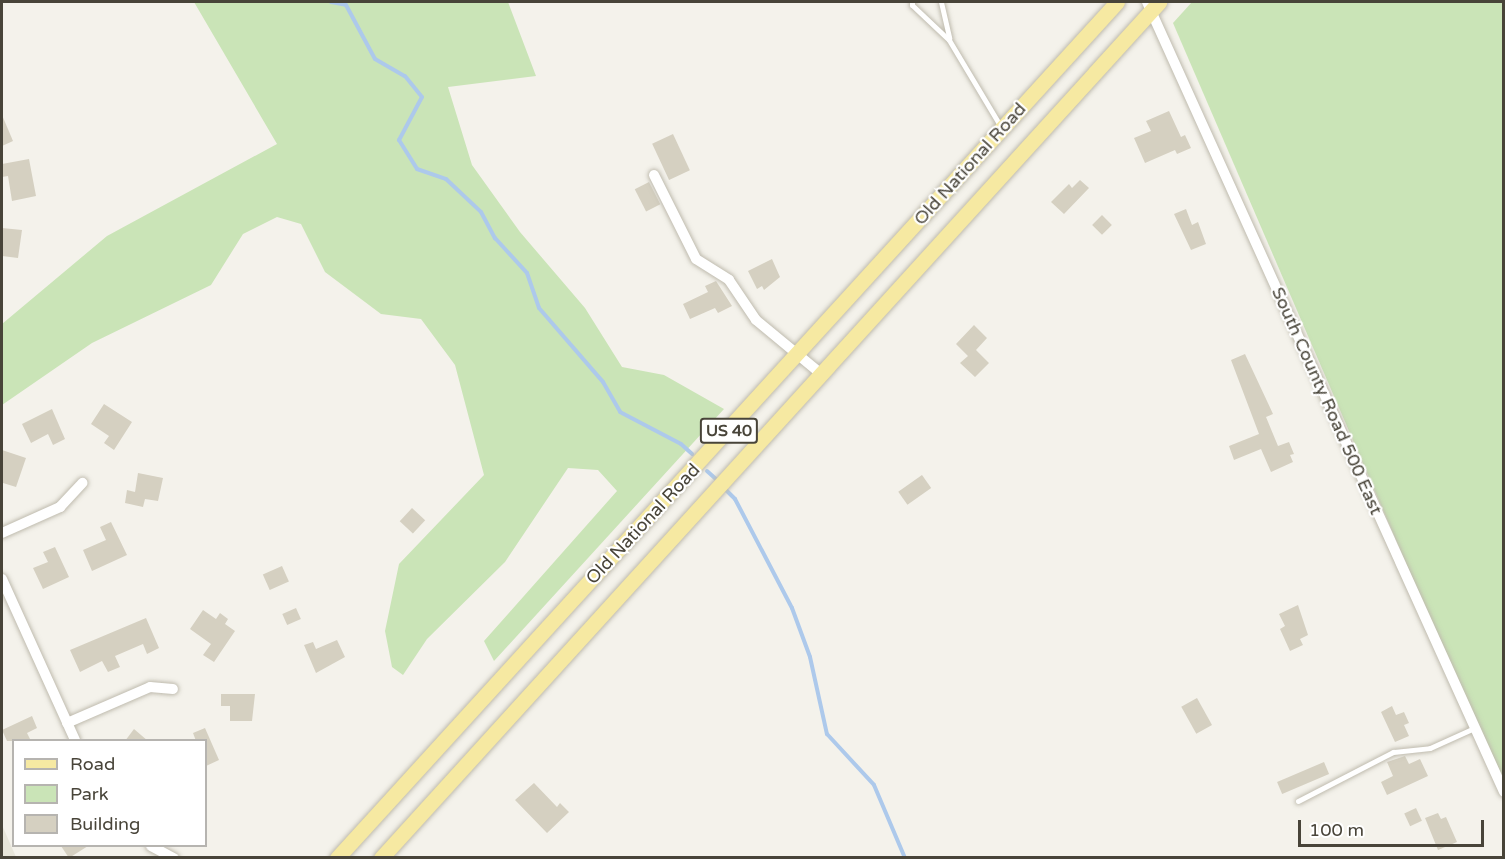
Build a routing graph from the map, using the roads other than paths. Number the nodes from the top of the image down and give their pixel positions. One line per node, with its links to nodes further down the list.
1 (912, 2): 5 (lane)
2 (941, 2): 5 (lane)
3 (1117, 2): 6 (main road, Old National Road / US 40)
4 (1153, 4): 9 (main road, Old National Road / US 40); 15 (street, South County Road 500 East)
5 (949, 40): 6 (lane)
6 (1002, 128): 8 (main road, Old National Road / US 40)
7 (654, 175): 8 (street)
8 (797, 356): 9 (street); 21 (main road, Old National Road / US 40)
9 (820, 373): 22 (main road, Old National Road / US 40)
10 (82, 483): 11 (street)
11 (2, 533)
12 (2, 579): 14 (street)
13 (173, 689): 14 (street)
14 (67, 723): 16 (street)
15 (1475, 728): 17 (street, South County Road 500 East); 18 (lane)
16 (74, 739)
17 (1503, 792)
18 (1298, 801)
19 (153, 847): 20 (street)
20 (174, 858)
21 (337, 858)
22 (381, 858)

